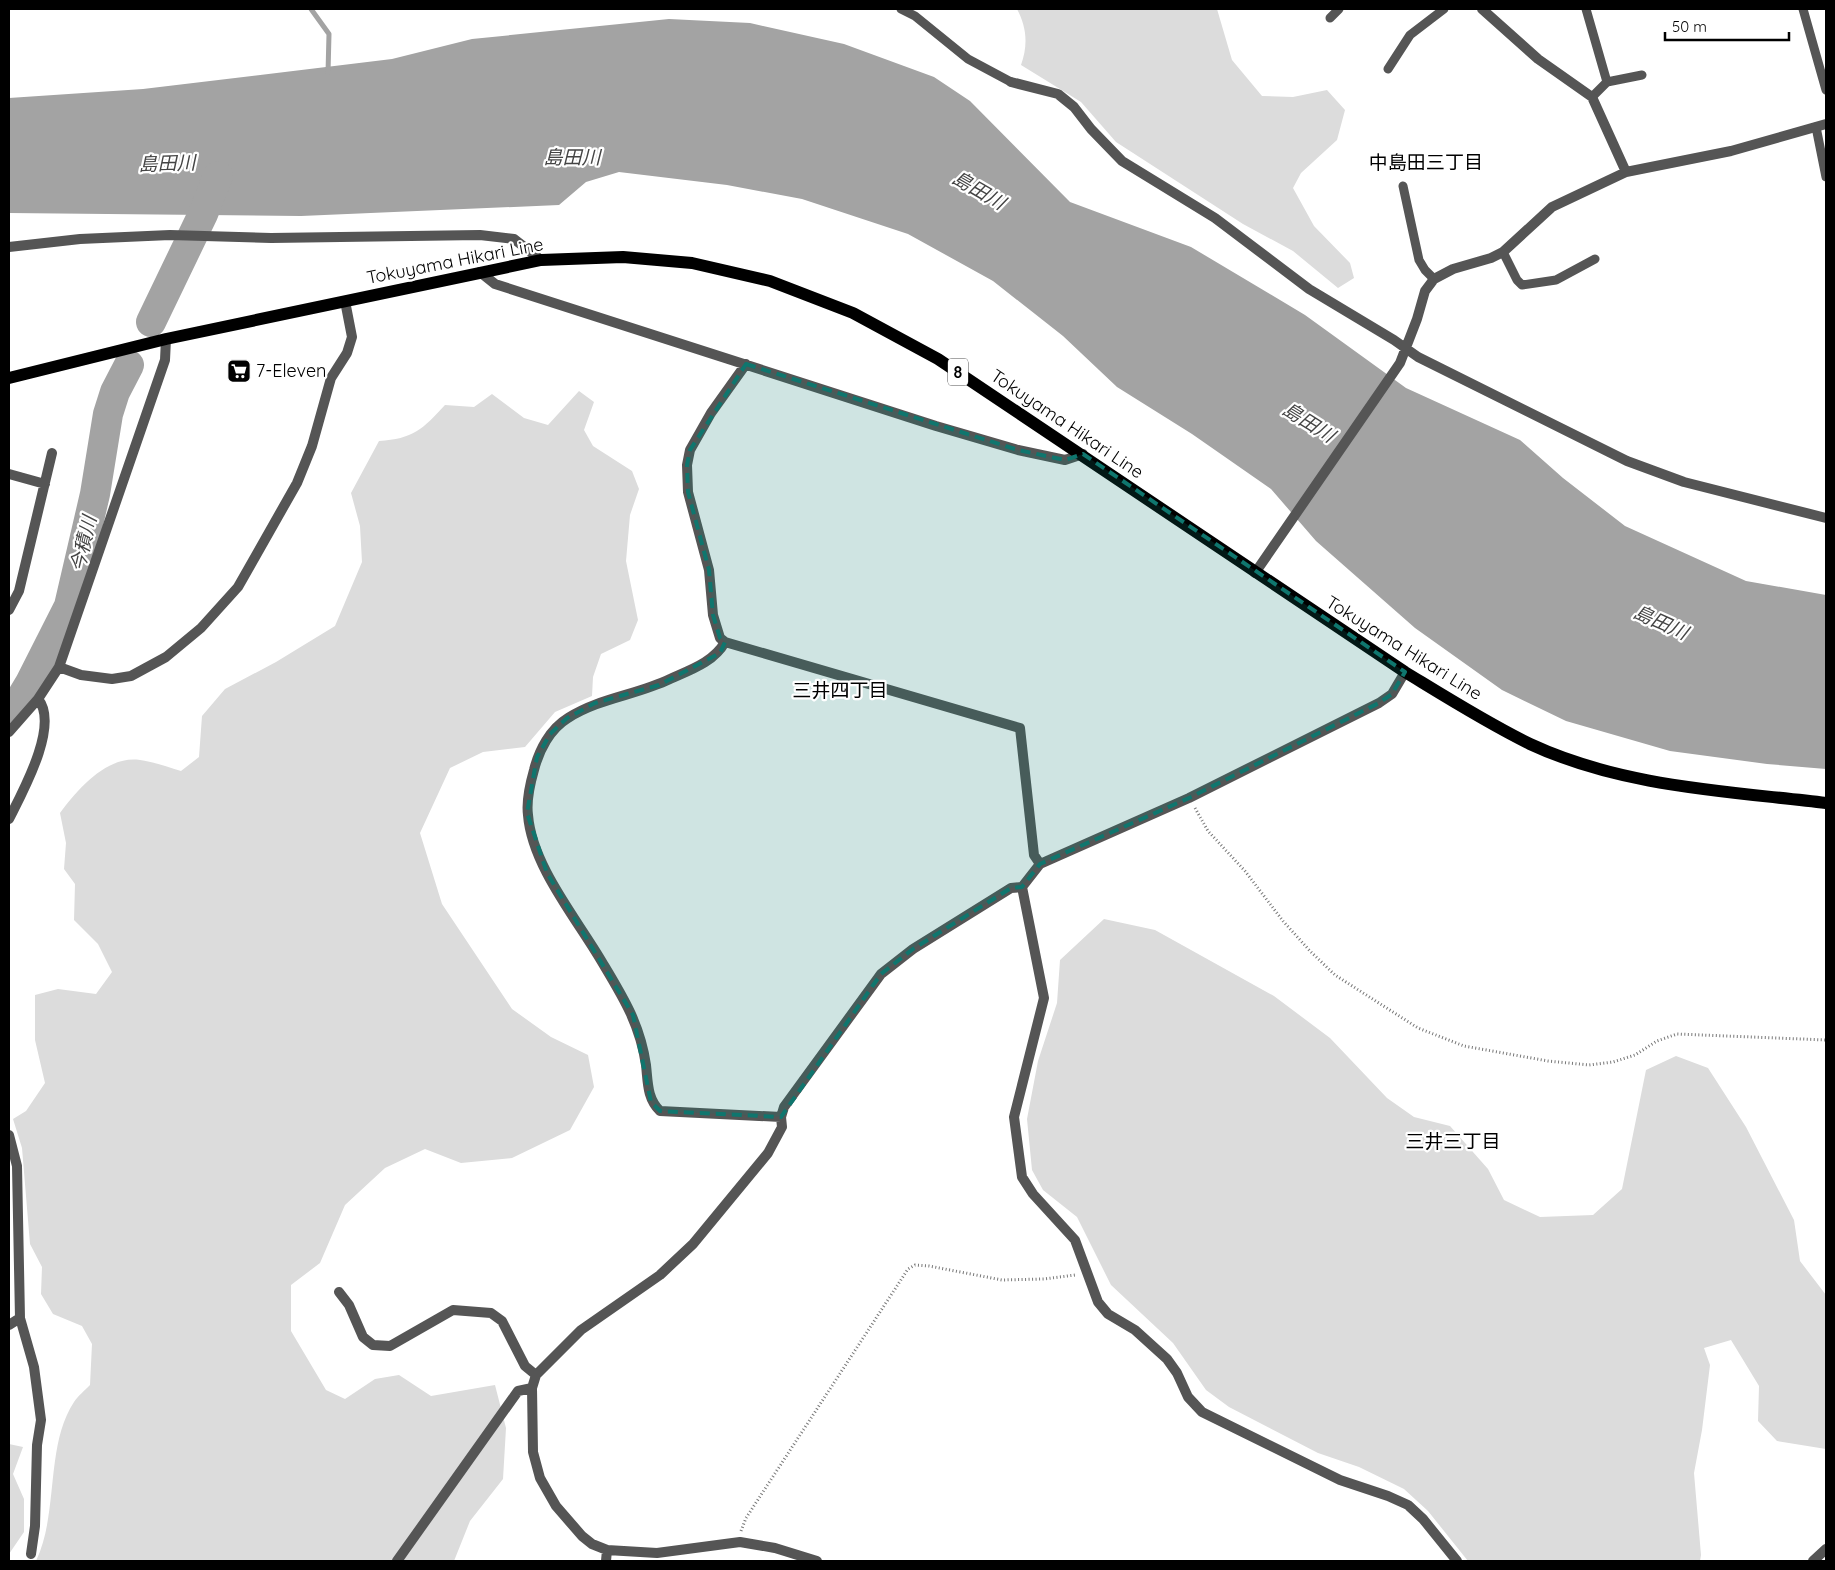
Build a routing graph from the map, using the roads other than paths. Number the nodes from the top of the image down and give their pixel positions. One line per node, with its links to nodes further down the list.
1 (901, 9): 10 (lane)
2 (1339, 9): 7 (lane)
3 (1444, 9): 8 (lane)
4 (1482, 9): 13 (street)
5 (1586, 9): 11 (lane)
6 (1803, 9): 12 (lane)
7 (1330, 18)
8 (1388, 69)
9 (1642, 75): 11 (lane)
10 (1011, 82): 26 (street)
11 (1606, 82): 13 (lane)
12 (1826, 90)
13 (1592, 97): 15 (street)
14 (1821, 125): 15 (street); 16 (lane)
15 (1626, 172): 19 (street)
16 (1826, 177)
17 (1403, 186): 23 (lane)
18 (9, 247): 21 (street)
19 (1503, 252): 20 (lane); 23 (street)
20 (1595, 259)
21 (541, 260): 22 (main road, Tokuyama Hikari Line / 8); 30 (main road, Tokuyama Hikari Line / 8)
22 (480, 272): 24 (main road, Tokuyama Hikari Line / 8); 27 (street)
23 (1434, 279): 26 (street)
24 (345, 301): 25 (main road, Tokuyama Hikari Line / 8); 37 (street)
25 (166, 339): 28 (main road, Tokuyama Hikari Line / 8); 37 (street)
26 (1407, 349): 33 (street); 34 (street)
27 (746, 364): 30 (street); 36 (street)
28 (9, 378)
29 (52, 453): 32 (street)
30 (1083, 454): 34 (main road, Tokuyama Hikari Line / 8)
31 (9, 474): 32 (street)
32 (45, 484): 35 (street)
33 (1826, 518)
34 (1255, 573): 38 (main road, Tokuyama Hikari Line / 8)
35 (9, 610)
36 (725, 642): 43 (street); 45 (street)
37 (59, 667): 39 (street)
38 (1406, 672): 41 (main road, Tokuyama Hikari Line / 8); 43 (street)
39 (38, 698): 40 (street); 42 (street)
40 (9, 732)
41 (1826, 804)
42 (9, 819)
43 (1040, 864): 44 (street)
44 (1022, 887): 45 (street); 58 (street)
45 (780, 1117): 50 (street)
46 (9, 1135): 48 (street)
47 (339, 1292): 50 (street)
48 (20, 1318): 49 (street); 54 (street)
49 (9, 1325)
50 (536, 1375): 51 (street)
51 (532, 1388): 53 (street); 55 (street)
52 (1826, 1549): 59 (street)
53 (607, 1550): 56 (street); 57 (street)
54 (31, 1554)
55 (397, 1561)
56 (606, 1561)
57 (817, 1561)
58 (1457, 1561)
59 (1813, 1561)

